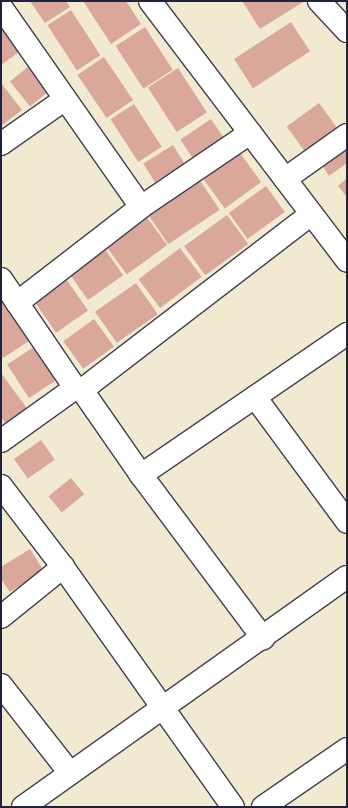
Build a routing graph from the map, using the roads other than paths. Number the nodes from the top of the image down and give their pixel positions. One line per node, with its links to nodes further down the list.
1 (6, 1): 4 (street)
2 (319, 1): 5 (street)
3 (155, 3): 7 (street)
4 (1, 6): 6 (street)
5 (347, 31)
6 (66, 99): 9 (street); 11 (street)
7 (250, 133): 10 (street); 11 (street)
8 (347, 136): 10 (street)
9 (1, 144)
10 (285, 179): 12 (street)
11 (141, 207): 15 (street)
12 (311, 214): 13 (street); 17 (street)
13 (347, 261)
14 (1, 279): 15 (street)
15 (17, 303): 17 (street)
16 (347, 334): 18 (street)
17 (78, 389): 19 (street); 20 (street)
18 (255, 397): 20 (street); 22 (street)
19 (1, 441)
20 (141, 475): 26 (street)
21 (1, 486): 23 (street)
22 (347, 522)
23 (63, 567): 25 (street); 28 (street)
24 (347, 577): 26 (street)
25 (1, 617)
26 (263, 638): 28 (street)
27 (1, 685): 30 (street)
28 (162, 709): 30 (street); 32 (street)
29 (347, 749): 33 (street)
30 (70, 773): 31 (street)
31 (23, 807)
32 (233, 807)
33 (263, 807)

